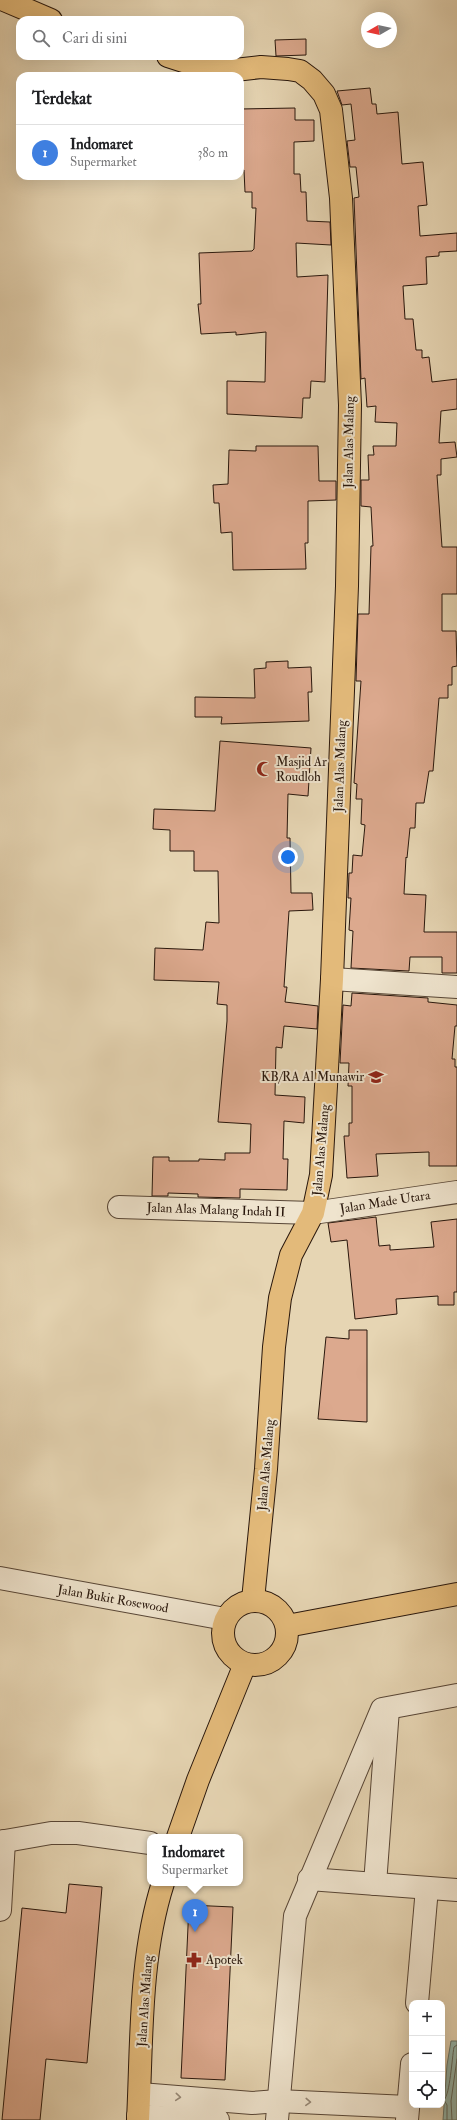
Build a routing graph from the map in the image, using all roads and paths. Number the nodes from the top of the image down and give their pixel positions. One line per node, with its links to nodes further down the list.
1 (4, 0): 2 (main road)
2 (41, 16)
3 (180, 60): 4 (main road, Jalan Alas Malang)
4 (332, 979): 5 (street); 8 (main road, Jalan Alas Malang)
5 (457, 987)
6 (457, 1192): 8 (street, Jalan Made Utara)
7 (120, 1207): 8 (street, Jalan Alas Malang Indah II)
8 (313, 1213): 11 (main road, Jalan Alas Malang)
9 (0, 1578): 12 (street, Jalan Bukit Rosewood)
10 (457, 1594): 13 (main road)
11 (253, 1600): 12 (main road); 13 (main road)
12 (225, 1620): 14 (main road)
13 (287, 1626): 14 (main road)
14 (245, 1664): 17 (main road)
15 (457, 1695): 16 (street)
16 (388, 1708): 20 (street); 21 (street)
17 (179, 1834)
18 (2, 1841): 19 (street); 25 (street)
19 (147, 1843)
20 (309, 1879): 21 (street); 29 (street)
21 (375, 1884): 23 (street)
22 (162, 1886): 28 (main road, Jalan Alas Malang)
23 (427, 1888): 24 (street); 26 (street)
24 (457, 1890)
25 (0, 1910)
26 (417, 2000)
27 (411, 2072): 30 (street)
28 (140, 2094): 29 (street, one-way to 29); 31 (main road, Jalan Alas Malang)
29 (277, 2110): 30 (street, one-way to 30)
30 (408, 2113)
31 (138, 2118): 32 (street)
32 (218, 2120)

